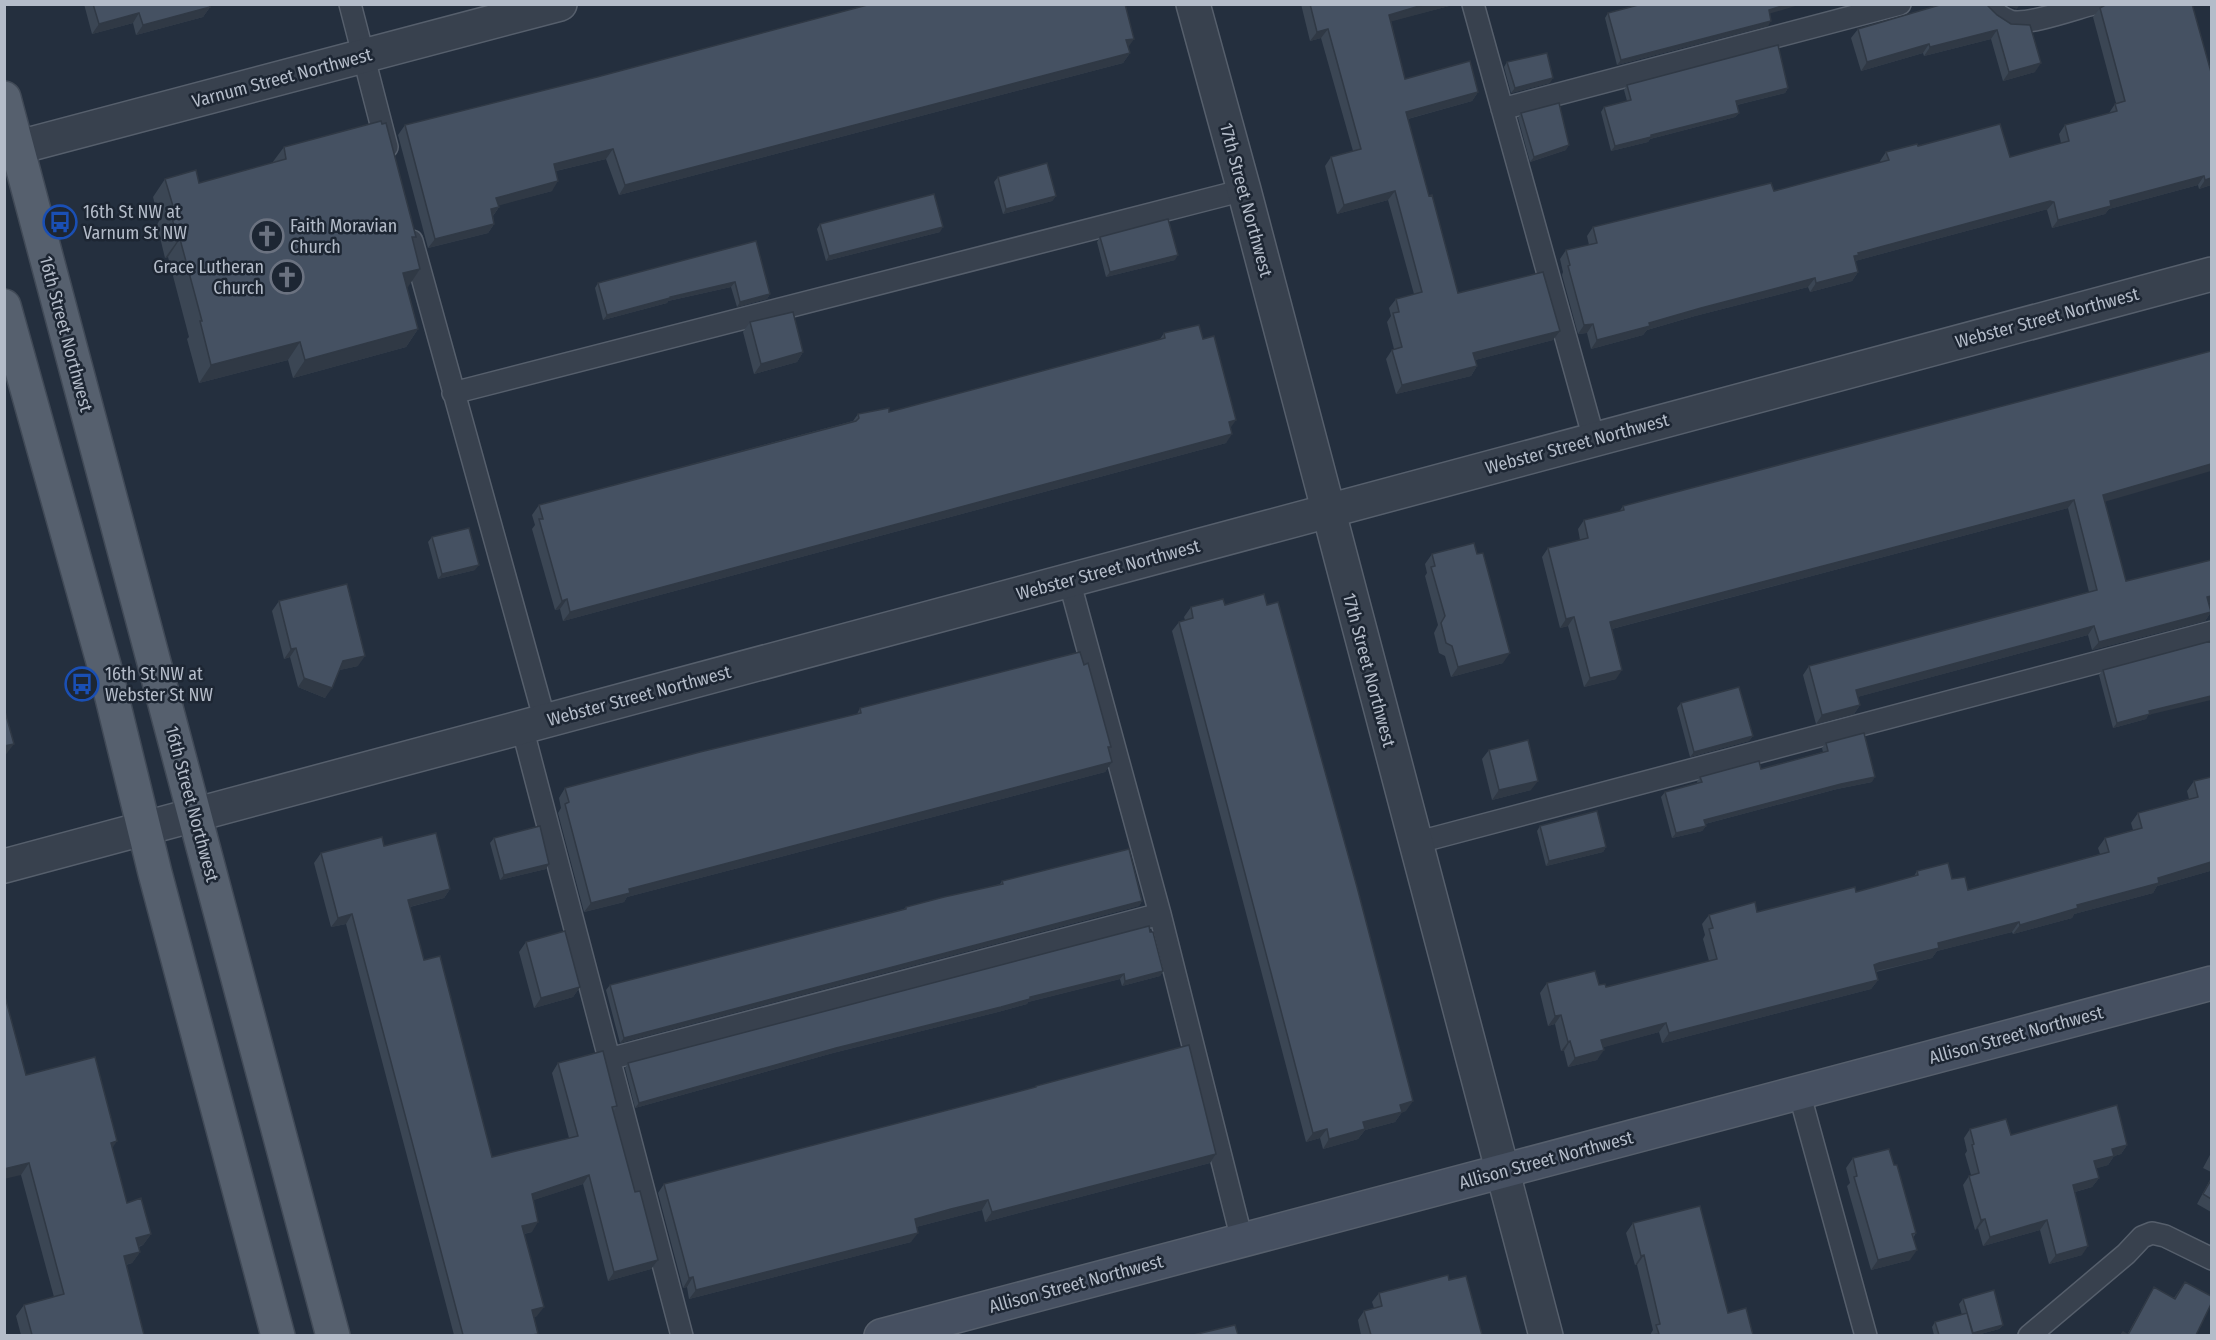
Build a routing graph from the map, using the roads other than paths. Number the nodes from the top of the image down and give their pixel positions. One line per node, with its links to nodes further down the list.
1 (350, 4): 8 (lane)
2 (560, 4): 8 (street, Varnum Street Northwest)
3 (1193, 4): 13 (street, 17th Street Northwest)
4 (1473, 4): 10 (lane)
5 (1900, 4): 10 (lane)
6 (1988, 4): 7 (lane)
7 (2092, 4)
8 (363, 56): 11 (street, Varnum Street Northwest); 12 (lane)
9 (4, 98): 11 (main road, 16th Street Northwest)
10 (1502, 109): 18 (lane)
11 (11, 149): 23 (main road, 16th Street Northwest)
12 (392, 165)
13 (1244, 190): 17 (lane); 19 (street, 17th Street Northwest)
14 (407, 222): 17 (lane)
15 (2211, 274): 18 (street, Webster Street Northwest)
16 (4, 306): 24 (main road)
17 (453, 393): 22 (lane)
18 (1594, 439): 19 (street, Webster Street Northwest)
19 (1327, 511): 20 (street, Webster Street Northwest); 25 (street, 17th Street Northwest)
20 (1069, 580): 22 (street, Webster Street Northwest); 27 (lane)
21 (2211, 632): 25 (lane)
22 (533, 724): 23 (street, Webster Street Northwest); 29 (lane)
23 (195, 814): 24 (street, Webster Street Northwest); 35 (main road, 16th Street Northwest)
24 (145, 828): 26 (street, Webster Street Northwest); 34 (main road)
25 (1415, 843): 31 (street, 17th Street Northwest)
26 (4, 866)
27 (1160, 914): 29 (lane); 32 (lane)
28 (2211, 983): 30 (street, Allison Street Northwest)
29 (609, 1059): 36 (lane)
30 (1799, 1092): 31 (street, Allison Street Northwest); 39 (lane)
31 (1502, 1172): 32 (street, Allison Street Northwest); 38 (street, 17th Street Northwest)
32 (1242, 1240): 37 (street, Allison Street Northwest)
33 (2211, 1259): 40 (lane)
34 (278, 1335)
35 (333, 1335)
36 (681, 1335)
37 (881, 1335)
38 (1546, 1335)
39 (1866, 1335)
40 (2029, 1335)

